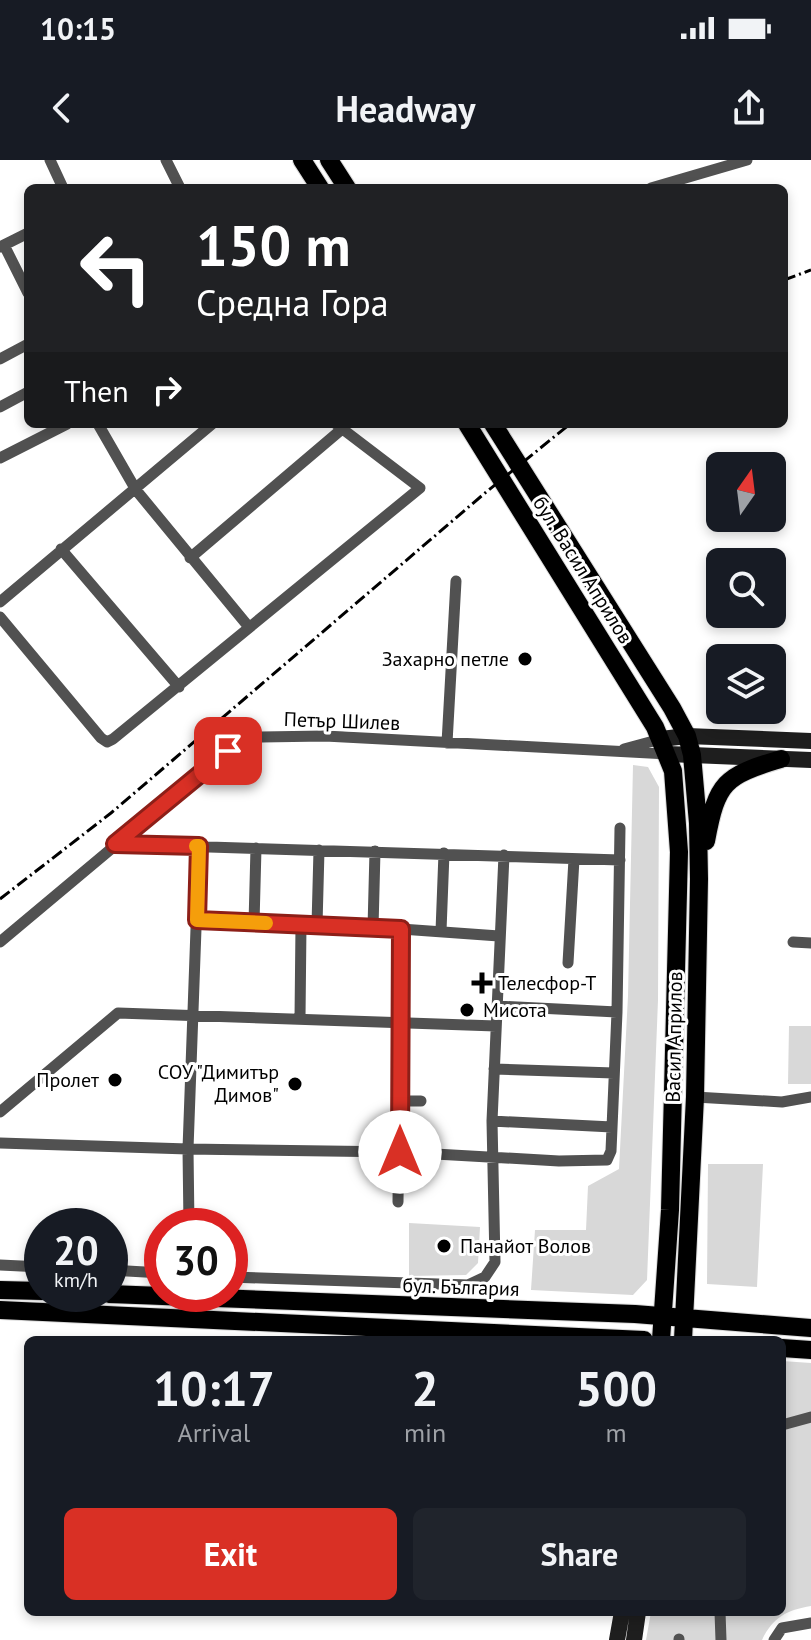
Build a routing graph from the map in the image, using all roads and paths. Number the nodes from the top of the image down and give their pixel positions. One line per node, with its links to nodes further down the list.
1 (50, 160): 6 (street)
2 (166, 160): 7 (street)
3 (302, 160): 8 (main road)
4 (329, 160): 9 (main road)
5 (747, 160): 10 (street)
6 (61, 184)
7 (178, 184)
8 (317, 184)
9 (344, 184)
10 (665, 184)
11 (24, 235): 12 (street)
12 (2, 246): 13 (street)
13 (24, 285)
14 (24, 346): 15 (street)
15 (0, 359)
16 (24, 394): 17 (street)
17 (0, 407)
18 (59, 428): 25 (street)
19 (100, 428): 26 (street)
20 (207, 428): 26 (street)
21 (337, 428): 28 (street)
22 (342, 428): 32 (street)
23 (469, 428): 37 (main road, бул. Васил Априлов)
24 (495, 428): 34 (main road, бул. Васил Априлов)
25 (0, 458)
26 (136, 490): 27 (street); 28 (street)
27 (61, 549): 30 (street); 33 (street)
28 (190, 558): 32 (street)
29 (456, 581): 36 (street)
30 (0, 602)
31 (0, 617): 33 (street)
32 (248, 626): 33 (street)
33 (179, 687)
34 (687, 736): 35 (main road); 37 (main road); 38 (main road, Васил Априлов)
35 (811, 741)
36 (447, 743): 37 (street, Петър Шилев); 42 (street, Петър Шилев)
37 (664, 747): 38 (main road); 93 (main road, Васил Априлов)
38 (692, 755): 39 (main road); 51 (main road, Васил Априлов)
39 (781, 759): 40 (main road); 51 (main road)
40 (811, 760)
41 (620, 828): 50 (street)
42 (115, 844): 43 (street); 60 (street, Петър Шилев)
43 (199, 846): 44 (street); 52 (street)
44 (256, 848): 45 (street); 53 (street)
45 (319, 850): 46 (street); 55 (street)
46 (375, 851): 47 (street); 56 (street)
47 (444, 853): 48 (street); 58 (street)
48 (504, 855): 49 (street); 59 (street)
49 (574, 859): 50 (street); 63 (street)
50 (620, 860): 65 (street)
51 (699, 879): 72 (main road, Васил Априлов)
52 (197, 920): 53 (street); 66 (street)
53 (254, 923): 54 (street)
54 (301, 925): 55 (street); 67 (street)
55 (317, 925): 56 (street)
56 (373, 928): 57 (street)
57 (401, 929): 58 (street); 68 (street)
58 (441, 931): 59 (street)
59 (499, 936): 64 (street)
60 (0, 942)
61 (793, 942): 62 (street)
62 (811, 943)
63 (568, 963)
64 (497, 1006): 65 (street); 69 (street)
65 (617, 1012): 71 (street)
66 (192, 1016): 67 (street); 76 (street); 80 (street)
67 (300, 1018): 68 (street)
68 (400, 1021): 69 (street); 74 (street)
69 (496, 1026): 70 (street)
70 (494, 1069): 71 (street); 77 (street)
71 (614, 1073): 78 (street)
72 (695, 1097): 73 (street); 94 (main road, Васил Априлов)
73 (811, 1097)
74 (400, 1101): 75 (street); 81 (street)
75 (421, 1101)
76 (0, 1112)
77 (492, 1121): 78 (street); 82 (street)
78 (612, 1127): 82 (street)
79 (0, 1143): 80 (street)
80 (188, 1149): 81 (street); 84 (street)
81 (400, 1152): 82 (street); 83 (street)
82 (493, 1158): 87 (street, бул. България)
83 (398, 1202)
84 (189, 1208)
85 (0, 1265): 86 (street)
86 (24, 1266)
87 (248, 1278)
88 (0, 1290): 89 (main road)
89 (24, 1291)
90 (248, 1299): 93 (main road, бул. България)
91 (0, 1310): 95 (main road)
92 (165, 1312): 95 (main road)
93 (663, 1316): 94 (main road, бул. България); 98 (main road, Васил Априлов)
94 (685, 1318): 96 (main road, бул. България); 99 (main road, Васил Априлов)
95 (165, 1319): 97 (main road)
96 (811, 1328)
97 (553, 1336)
98 (661, 1336)
99 (683, 1336)
100 (786, 1348): 101 (main road)
101 (811, 1350)
102 (811, 1417): 103 (street)
103 (786, 1424)
104 (621, 1616): 108 (main road)
105 (637, 1616): 109 (main road)
106 (720, 1616): 110 (street)
107 (811, 1623): 111 (street)
108 (617, 1640)
109 (634, 1640)
110 (721, 1640)
111 (774, 1640)

